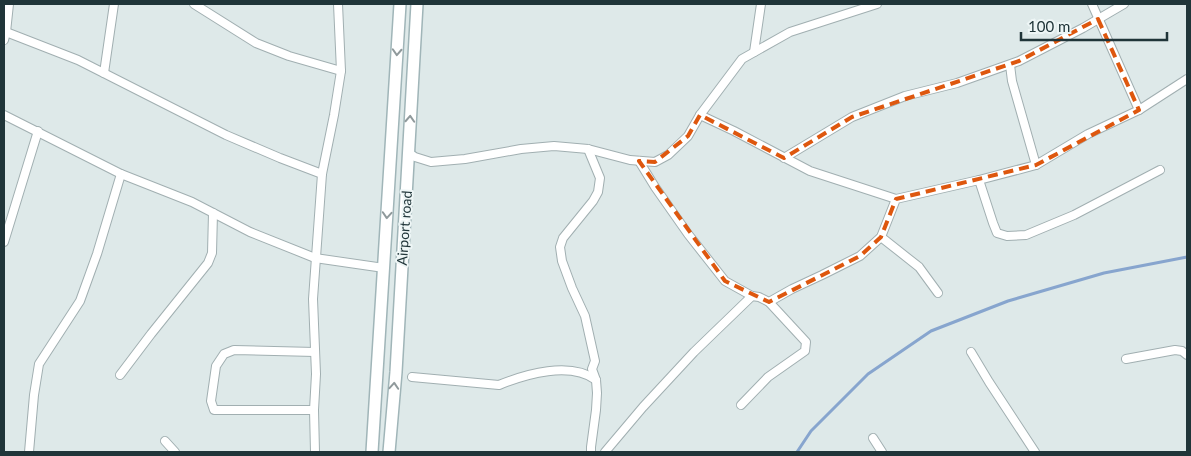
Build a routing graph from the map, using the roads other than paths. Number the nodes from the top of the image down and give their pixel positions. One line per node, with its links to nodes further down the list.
1 (9, 4): 12 (street)
2 (114, 4): 16 (street)
3 (194, 4): 15 (street)
4 (338, 4): 15 (street)
5 (400, 4): 36 (main road, Airport road, one-way to 36)
6 (417, 4): 23 (main road, Airport road, one-way to 6)
7 (761, 4): 13 (street)
8 (877, 4): 13 (street)
9 (1092, 4): 11 (street)
10 (1124, 4): 11 (street)
11 (1098, 18): 14 (street); 18 (street)
12 (5, 36): 16 (street)
13 (754, 52): 20 (street)
14 (1010, 65): 24 (street); 26 (street)
15 (341, 72): 29 (street)
16 (104, 73): 29 (street)
17 (1187, 79): 18 (street)
18 (1139, 110): 26 (street)
19 (4, 115): 21 (street)
20 (700, 115): 24 (street); 25 (street)
21 (38, 132): 28 (street); 34 (street)
22 (588, 149): 23 (street); 25 (street); 46 (street)
23 (409, 153): 50 (main road, Airport road, one-way to 23)
24 (784, 158): 31 (street)
25 (639, 161): 38 (street)
26 (1036, 165): 30 (street)
27 (1160, 170): 30 (street)
28 (121, 174): 32 (street); 53 (street)
29 (322, 174): 35 (street)
30 (979, 180): 31 (street)
31 (896, 200): 33 (street)
32 (213, 213): 35 (street); 44 (street)
33 (881, 237): 37 (street); 39 (street)
34 (4, 242)
35 (315, 258): 36 (street); 40 (street)
36 (384, 268): 48 (main road, Airport road)
37 (938, 293)
38 (752, 296): 39 (street); 59 (street)
39 (769, 302): 47 (street)
40 (315, 352): 49 (street); 49 (street)
41 (971, 352): 61 (street)
42 (1187, 355): 43 (street)
43 (1126, 359)
44 (120, 375)
45 (412, 377): 46 (street)
46 (596, 380): 58 (street)
47 (741, 405)
48 (375, 408): 50 (main road); 56 (main road, Airport road)
49 (314, 410): 55 (street)
50 (393, 410): 57 (main road, Airport road)
51 (872, 438): 60 (street)
52 (165, 441): 54 (street)
53 (29, 452)
54 (175, 452)
55 (315, 452)
56 (372, 452)
57 (389, 452)
58 (591, 452)
59 (605, 452)
60 (882, 452)
61 (1035, 452)

